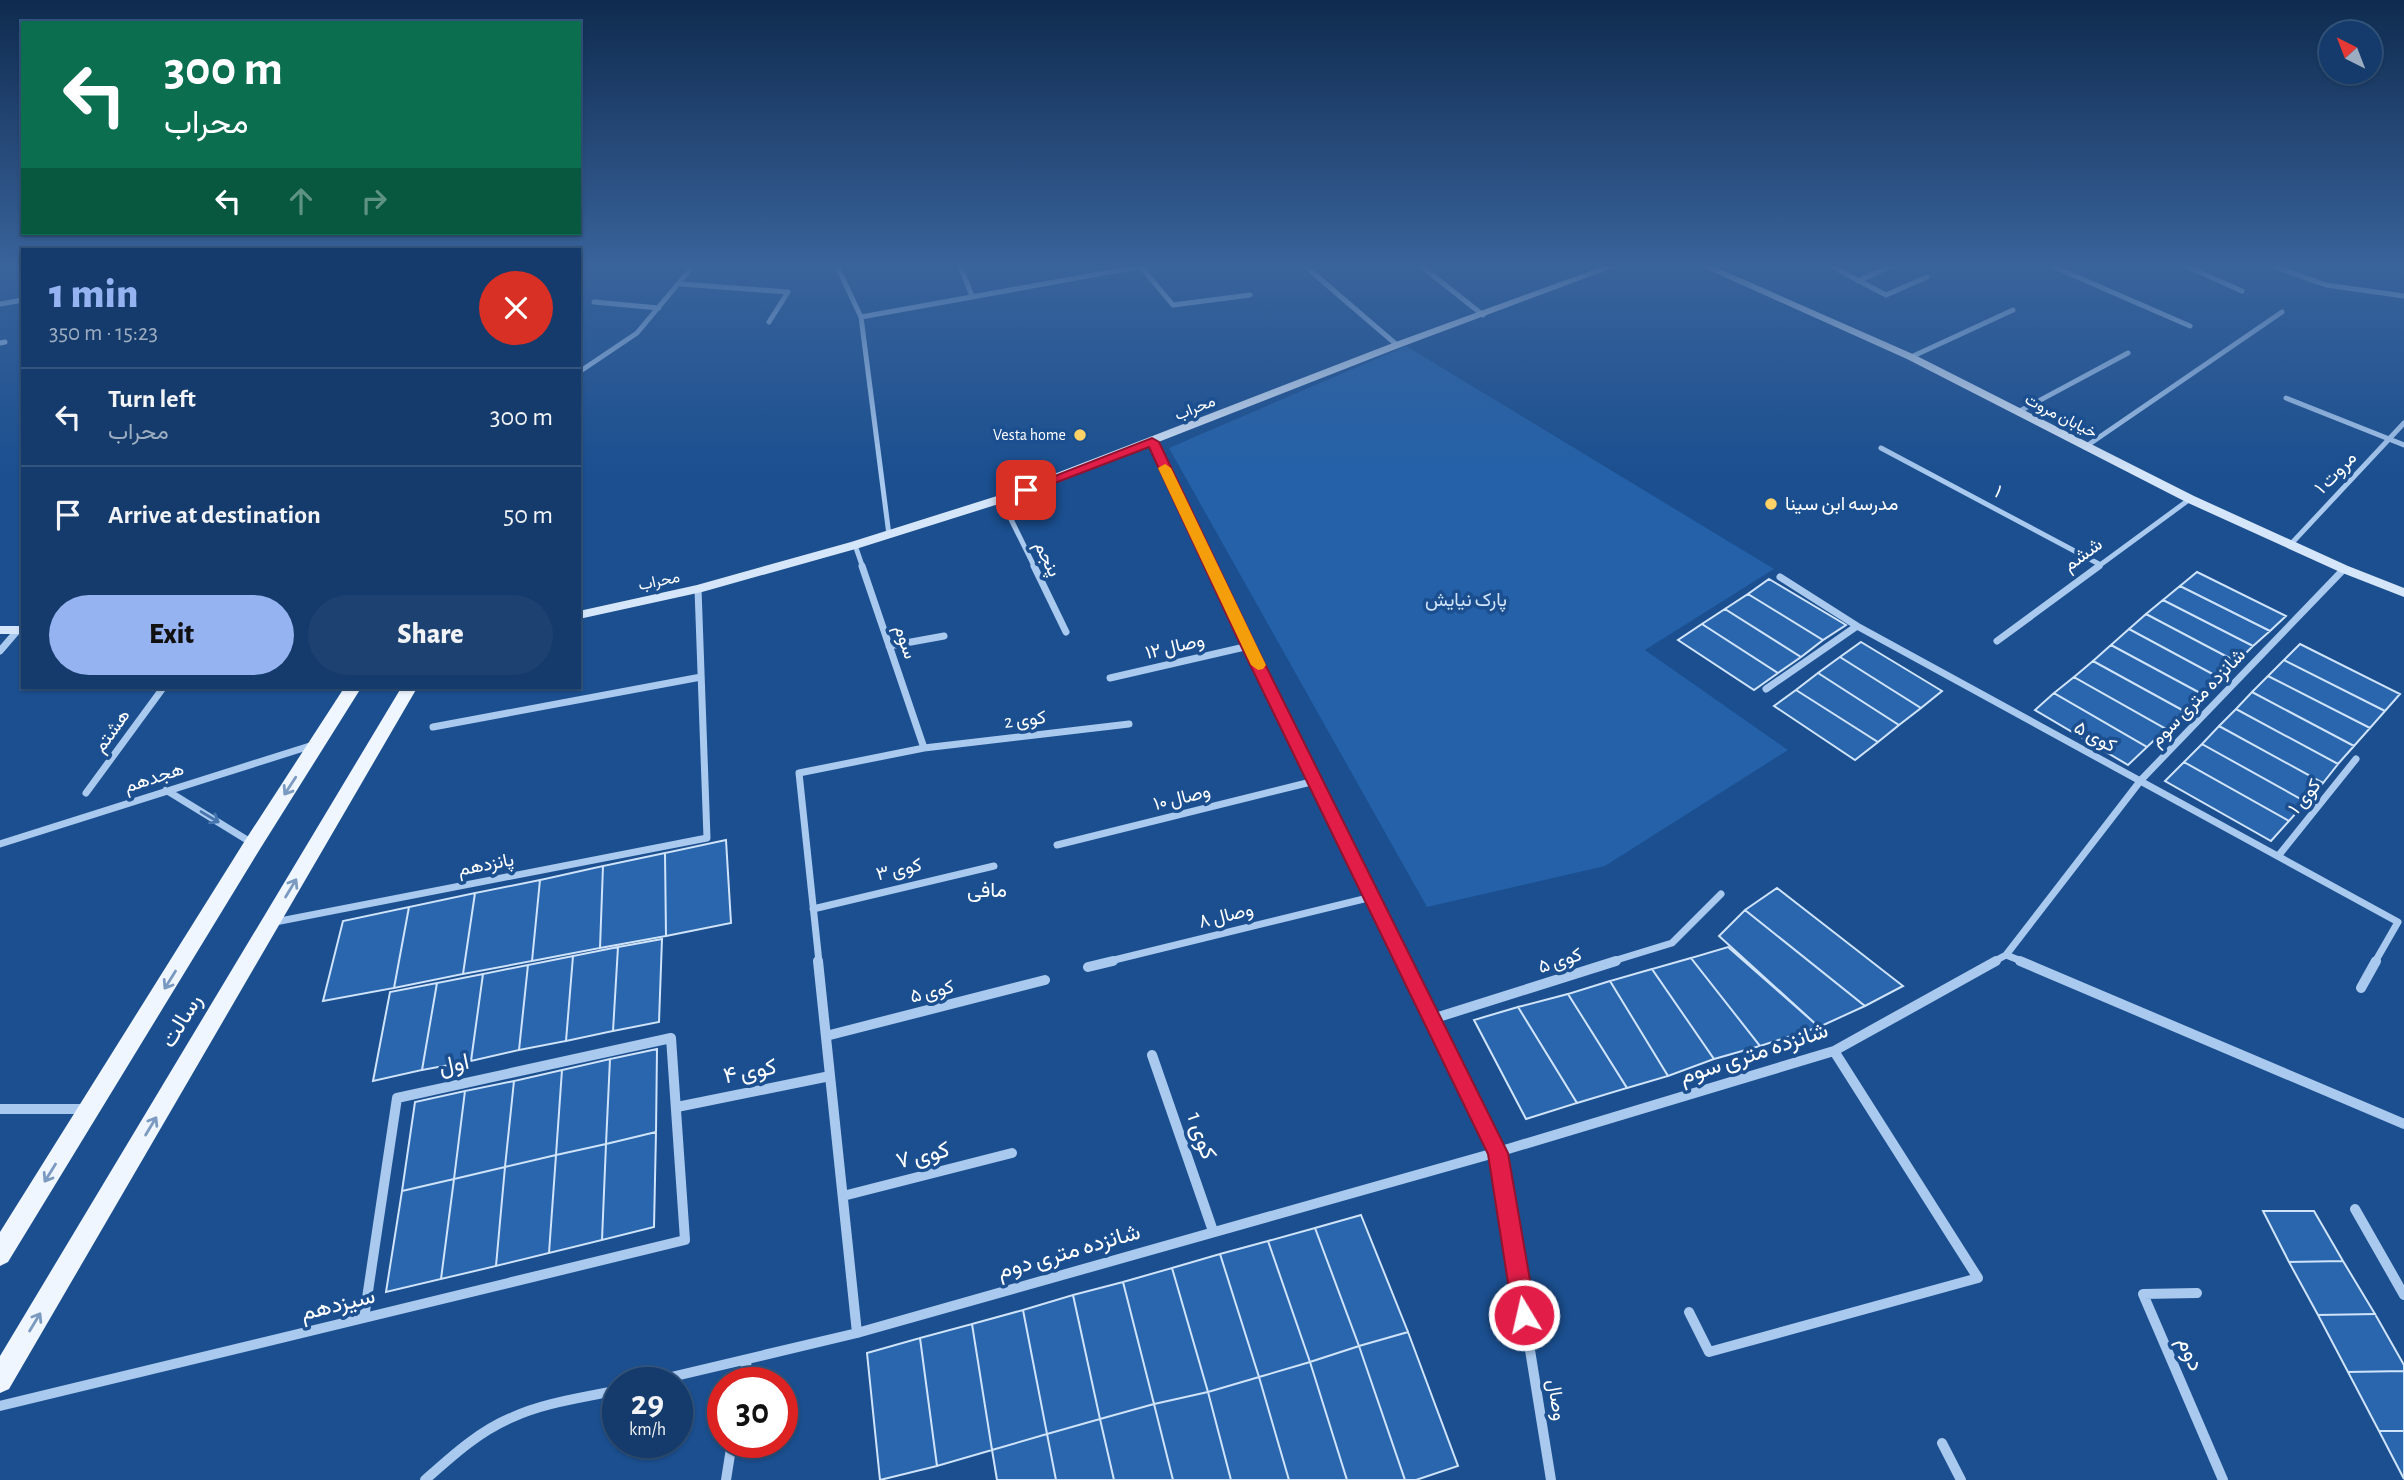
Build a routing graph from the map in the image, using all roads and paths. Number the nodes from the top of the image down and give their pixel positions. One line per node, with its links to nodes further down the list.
1 (633, 335): 11 (street)
2 (863, 335): 22 (street)
3 (1385, 335): 8 (street)
4 (1425, 335): 8 (street, محراب)
5 (1861, 335): 10 (street, خیابان مروت)
6 (1959, 335): 10 (street)
7 (2248, 335): 18 (street)
8 (1397, 345): 16 (street, محراب)
9 (2128, 354): 13 (street)
10 (1911, 357): 13 (street, خیابان مروت)
11 (581, 371)
12 (2286, 398): 15 (street)
13 (2018, 412): 18 (street, خیابان مروت)
14 (2404, 423): 15 (street, مروت ۱)
15 (2390, 440): 17 (street); 24 (street, مروت ۱)
16 (1152, 442): 20 (street, محراب); 38 (street, وصال)
17 (2404, 445)
18 (2085, 447): 21 (street, خیابان مروت)
19 (1881, 448): 25 (street, ۱)
20 (1001, 499): 22 (street, محراب); 34 (street, پنجم)
21 (2190, 499): 24 (street, خیابان مروت); 25 (street, ششم)
22 (889, 535): 23 (street, محراب)
23 (855, 545): 28 (street, محراب); 37 (street, سوم)
24 (2290, 545): 26 (street, خیابان مروت)
25 (2099, 564): 36 (street, ششم)
26 (2344, 569): 29 (street, خیابان مروت); 51 (street, شانزده متری سوم)
27 (1780, 576): 31 (street, کوی ۵)
28 (698, 589): 30 (street, محراب); 40 (street)
29 (2404, 593)
30 (581, 615)
31 (1857, 626): 45 (street); 51 (street, کوی ۵)
32 (0, 630): 33 (street)
33 (20, 630): 39 (street)
34 (1066, 632)
35 (944, 636): 37 (street)
36 (1997, 641)
37 (889, 646): 49 (street, سوم)
38 (1248, 646): 41 (street, وصال ۱۲); 52 (street, وصال)
39 (0, 651)
40 (701, 677): 47 (street); 63 (street, پانزدهم)
41 (1110, 678)
42 (162, 689): 54 (street, هشتم)
43 (350, 689): 48 (main road, رسالت)
44 (408, 689): 63 (main road, رسالت, one-way to 44)
45 (1766, 689)
46 (1129, 724): 49 (street, کوی 2)
47 (433, 727)
48 (318, 743): 53 (street, هجدهم); 56 (main road, رسالت, one-way to 56)
49 (924, 748): 62 (street, کوی 2)
50 (2356, 759): 58 (street, کوی ۱)
51 (2141, 780): 58 (street, کوی ۵); 64 (street, شانزده متری سوم)
52 (1315, 781): 57 (street, وصال ۱۰); 61 (street, وصال)
53 (166, 790): 55 (street, هجدهم); 56 (street, one-way to 56)
54 (86, 793)
55 (0, 844)
56 (253, 844): 75 (main road, رسالت, one-way to 75)
57 (1057, 845)
58 (2279, 855): 67 (street, کوی ۵)
59 (994, 866): 62 (street, کوی ۳)
60 (1721, 894): 68 (street, کوی ۵)
61 (1372, 897): 65 (street, وصال ۸); 68 (street, وصال)
62 (813, 909): 69 (street)
63 (271, 922): 91 (main road, رسالت, one-way to 63)
64 (2006, 955): 70 (street, شانزده متری سوم); 76 (street)
65 (1088, 967)
66 (1045, 980): 69 (street, کوی ۵)
67 (2361, 988)
68 (1432, 1019): 78 (street, وصال)
69 (826, 1035): 72 (street)
70 (1834, 1051): 78 (street, شانزده متری سوم); 85 (street)
71 (1153, 1055): 81 (street, کوی 1)
72 (831, 1076): 73 (street, کوی ۴); 79 (street)
73 (677, 1107): 86 (street, سیزدهم); 86 (street, اول)
74 (0, 1109): 75 (street)
75 (90, 1109): 82 (main road, رسالت, one-way to 82)
76 (2404, 1124)
77 (1012, 1153): 79 (street, کوی ۷)
78 (1498, 1153): 81 (street, شانزده متری دوم); 96 (street, وصال)
79 (843, 1196): 87 (street)
80 (2354, 1209): 84 (street)
81 (1213, 1231): 87 (street, شانزده متری دوم)
82 (0, 1254)
83 (2197, 1293): 100 (street, دوم)
84 (2404, 1295)
85 (1689, 1312)
86 (364, 1319): 93 (street, سیزدهم)
87 (857, 1333): 88 (street, شانزده متری دوم)
88 (747, 1360): 89 (street); 90 (street, شانزده متری دوم)
89 (746, 1367)
90 (693, 1372)
91 (0, 1380)
92 (602, 1394): 97 (street)
93 (0, 1406)
94 (1942, 1443): 99 (street)
95 (729, 1458): 98 (street)
96 (1549, 1479)
97 (425, 1480)
98 (726, 1480)
99 (1961, 1480)
100 (2223, 1480)

